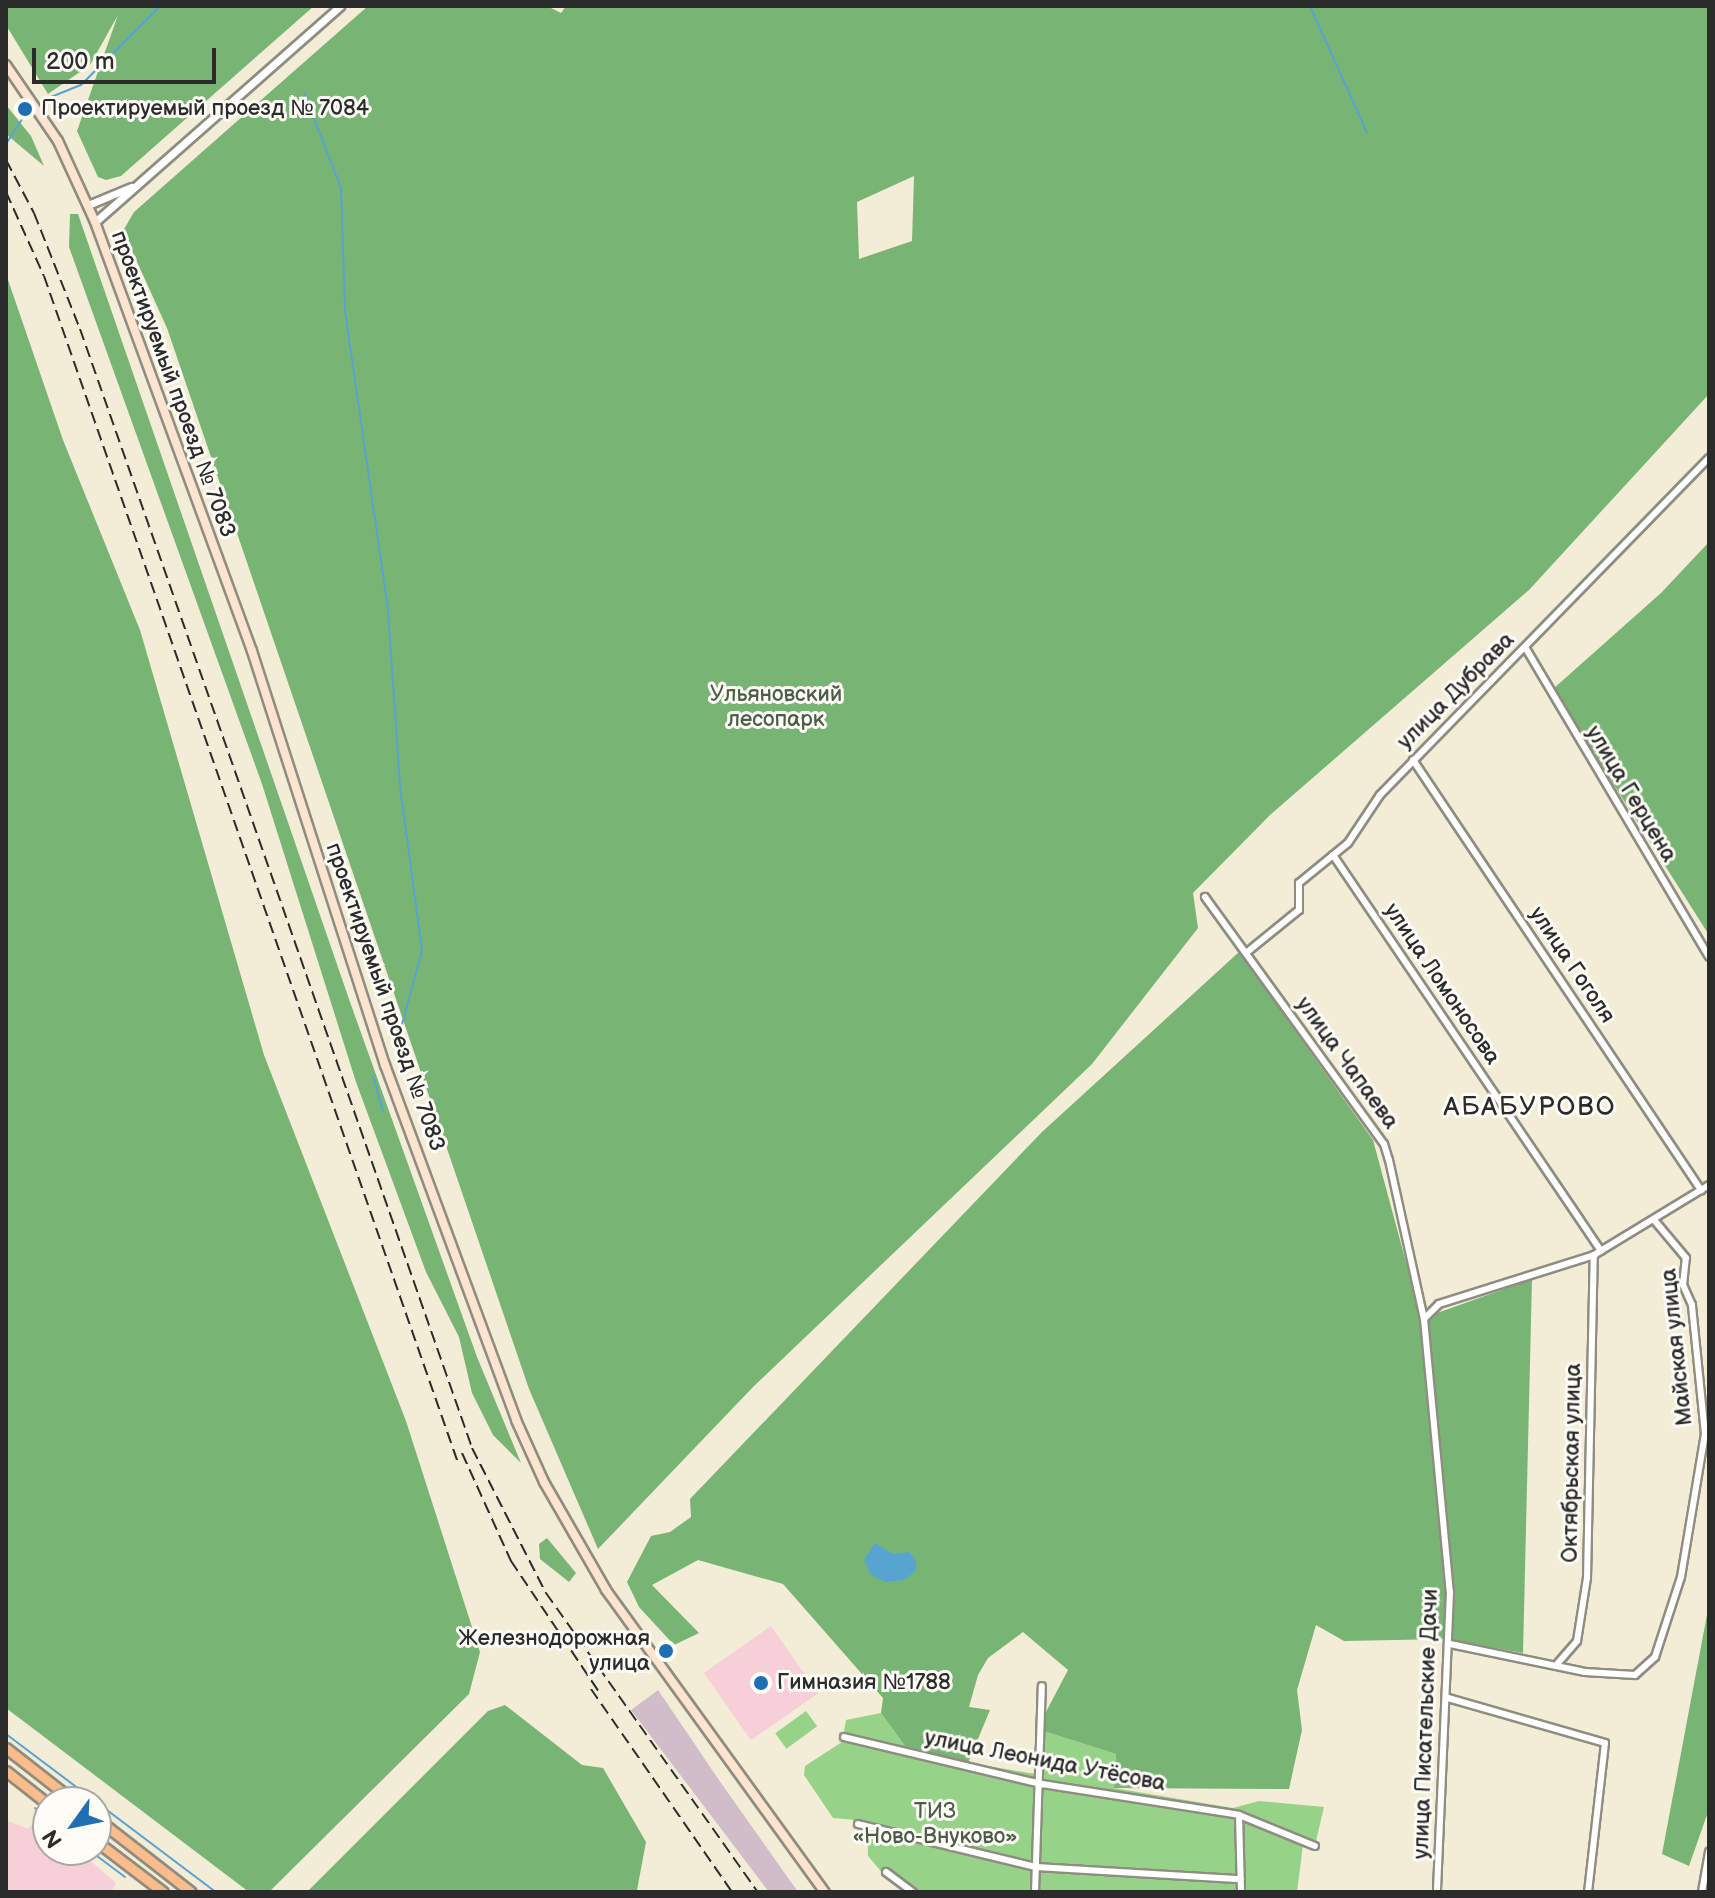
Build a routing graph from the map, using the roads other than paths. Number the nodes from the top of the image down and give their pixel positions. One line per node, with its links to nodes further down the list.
1 (340, 6): 3 (street)
2 (6, 65): 4 (main road, проектируемый проезд № 7083)
3 (137, 184): 4 (street); 5 (street)
4 (88, 205): 5 (main road, проектируемый проезд № 7083)
5 (95, 222): 39 (main road, проектируемый проезд № 7083)
6 (1709, 458): 7 (street, улица Дубрава)
7 (1525, 647): 8 (street, улица Дубрава); 12 (street, улица Герцена)
8 (1413, 760): 9 (street, улица Дубрава); 14 (street, улица Гоголя)
9 (1333, 855): 11 (street, улица Дубрава); 16 (street, улица Ломоносова)
10 (1205, 897): 11 (street, улица Чапаева)
11 (1246, 953): 17 (street, улица Чапаева)
12 (1709, 957)
13 (1709, 1185): 14 (street)
14 (1701, 1190): 15 (street)
15 (1655, 1221): 16 (street); 19 (street, Майская улица)
16 (1598, 1253): 17 (street); 19 (street, Октябрьская улица)
17 (1424, 1319): 18 (street, улица Писательские Дачи)
18 (1450, 1644): 19 (street, Майская улица); 21 (street, улица Писательские Дачи)
19 (1558, 1663)
20 (1042, 1686): 25 (street)
21 (1448, 1698): 43 (street, улица Писательские Дачи); 44 (street)
22 (844, 1737): 25 (street, улица Леонида Утёсова)
23 (6, 1748): 26 (highway)
24 (6, 1771): 27 (highway)
25 (1042, 1784): 28 (street, улица Леонида Утёсова); 34 (street)
26 (55, 1786)
27 (32, 1791)
28 (1239, 1815): 31 (street, улица Леонида Утёсова); 36 (street)
29 (858, 1824): 34 (street)
30 (112, 1830): 38 (highway)
31 (1315, 1846)
32 (1709, 1852): 45 (street)
33 (112, 1853): 37 (highway)
34 (1036, 1867): 36 (street); 41 (street)
35 (886, 1872): 40 (street)
36 (1241, 1879): 42 (street)
37 (163, 1892)
38 (191, 1892)
39 (825, 1892)
40 (913, 1892)
41 (1035, 1892)
42 (1241, 1892)
43 (1437, 1892)
44 (1588, 1892)
45 (1702, 1892)

